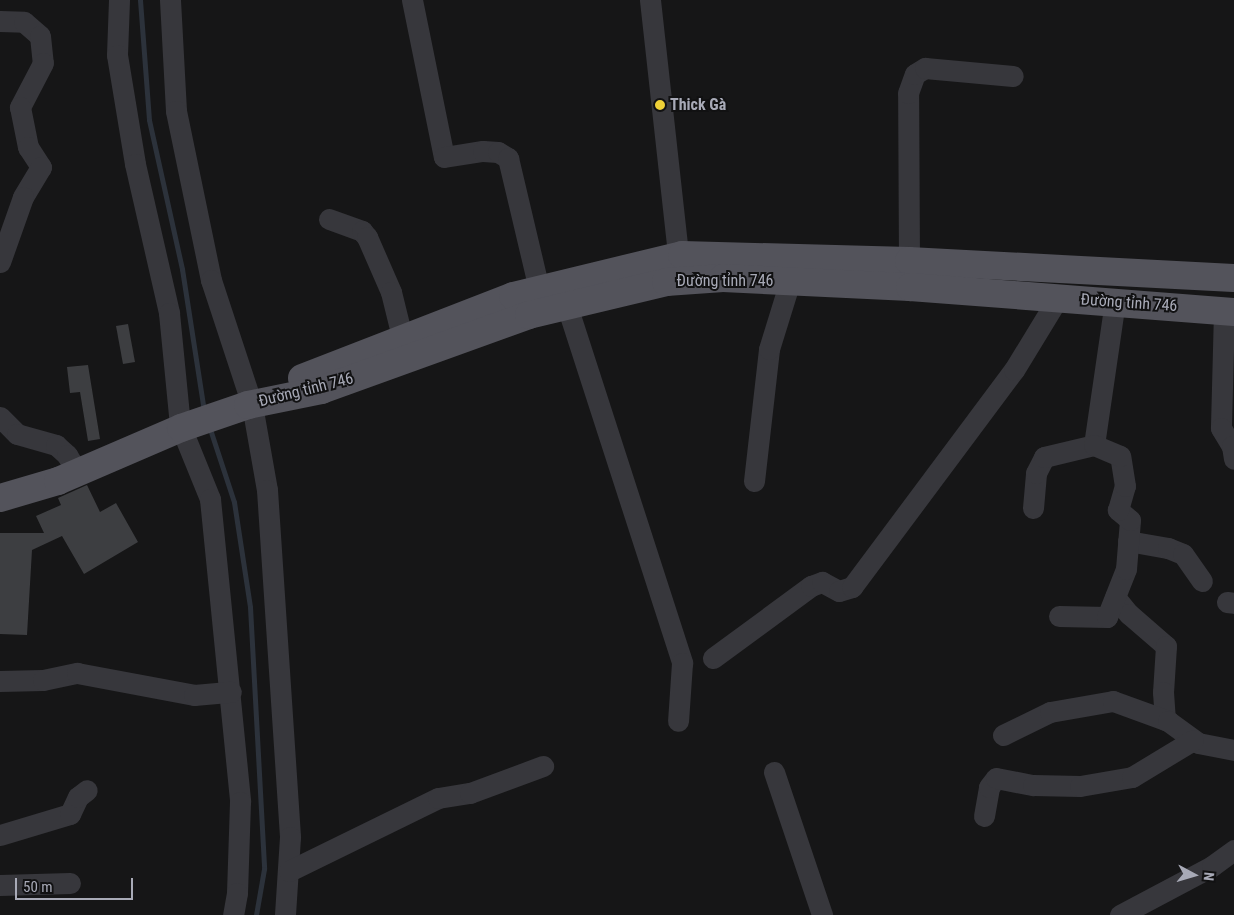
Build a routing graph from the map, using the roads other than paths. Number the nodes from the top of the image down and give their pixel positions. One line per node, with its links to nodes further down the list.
1 (119, 0): 21 (street)
2 (170, 0): 19 (street)
3 (412, 0): 13 (street)
4 (650, 0): 10 (street)
5 (0, 21): 9 (street)
6 (1013, 76): 8 (street)
7 (329, 219): 18 (street)
8 (909, 261): 10 (main road, Đường tỉnh 746); 11 (main road, Đường tỉnh 746)
9 (0, 262)
10 (679, 268): 12 (main road, Đường tỉnh 746); 13 (main road, Đường tỉnh 746); 16 (main road, Đường tỉnh 746)
11 (1234, 278)
12 (790, 281): 14 (main road, Đường tỉnh 746); 25 (street)
13 (539, 289): 18 (main road, Đường tỉnh 746)
14 (1058, 298): 15 (main road, Đường tỉnh 746); 32 (street)
15 (1116, 301): 17 (main road, Đường tỉnh 746); 22 (street)
16 (567, 306): 19 (main road, Đường tỉnh 746); 36 (street)
17 (1229, 312): 23 (street)
18 (403, 341): 19 (main road, Đường tỉnh 746)
19 (252, 404): 21 (main road); 46 (street)
20 (0, 417): 24 (street)
21 (181, 428): 24 (main road); 34 (street)
22 (1094, 445): 27 (street); 28 (street)
23 (1234, 459)
24 (78, 472): 26 (main road)
25 (754, 482)
26 (0, 498)
27 (1033, 508)
28 (1128, 542): 29 (street); 30 (street)
29 (1202, 582)
30 (1115, 597): 31 (street); 35 (street)
31 (1059, 616)
32 (713, 658)
33 (0, 681): 34 (street)
34 (231, 692): 49 (street)
35 (1165, 720): 37 (street); 38 (street)
36 (678, 721)
37 (1003, 735)
38 (1192, 740): 39 (street); 43 (street)
39 (1234, 750)
40 (543, 766): 46 (street)
41 (774, 772): 51 (street)
42 (87, 790): 44 (street)
43 (984, 816)
44 (0, 835)
45 (1234, 850): 52 (street)
46 (289, 871): 50 (street)
47 (70, 883): 48 (street)
48 (0, 885)
49 (233, 915)
50 (285, 915)
51 (822, 915)
52 (1120, 915)

